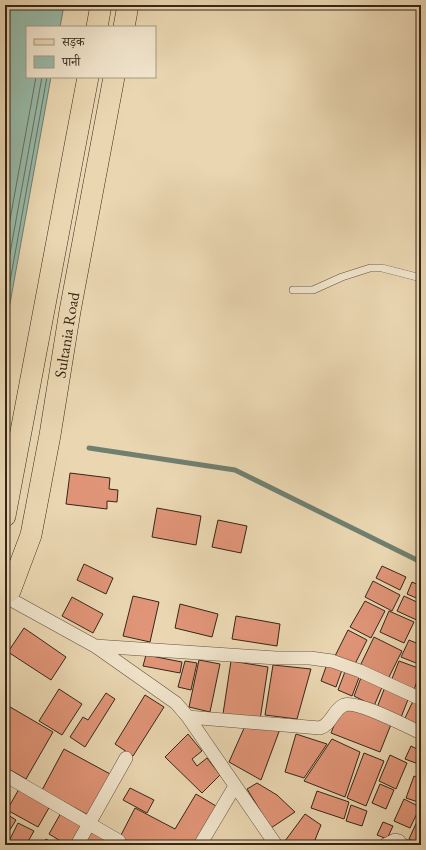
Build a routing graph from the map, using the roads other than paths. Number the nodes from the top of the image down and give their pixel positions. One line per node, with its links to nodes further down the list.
1 (101, 5): 3 (main road)
2 (128, 5): 4 (main road)
3 (97, 26)
4 (124, 26)
5 (88, 78): 9 (main road, Sultania Road)
6 (114, 78): 10 (main road, Sultania Road)
7 (421, 278): 8 (lane)
8 (294, 290)
9 (5, 516)
10 (7, 593): 11 (street)
11 (95, 646): 12 (street); 13 (street)
12 (421, 699)
13 (188, 717): 14 (street); 17 (street)
14 (421, 733)
15 (126, 758): 18 (street)
16 (5, 775): 18 (street)
17 (235, 786): 22 (street); 23 (street)
18 (89, 824): 20 (street); 21 (street)
19 (400, 841): 24 (street); 25 (lane)
20 (77, 845)
21 (117, 845)
22 (200, 845)
23 (276, 845)
24 (385, 845)
25 (413, 845)

